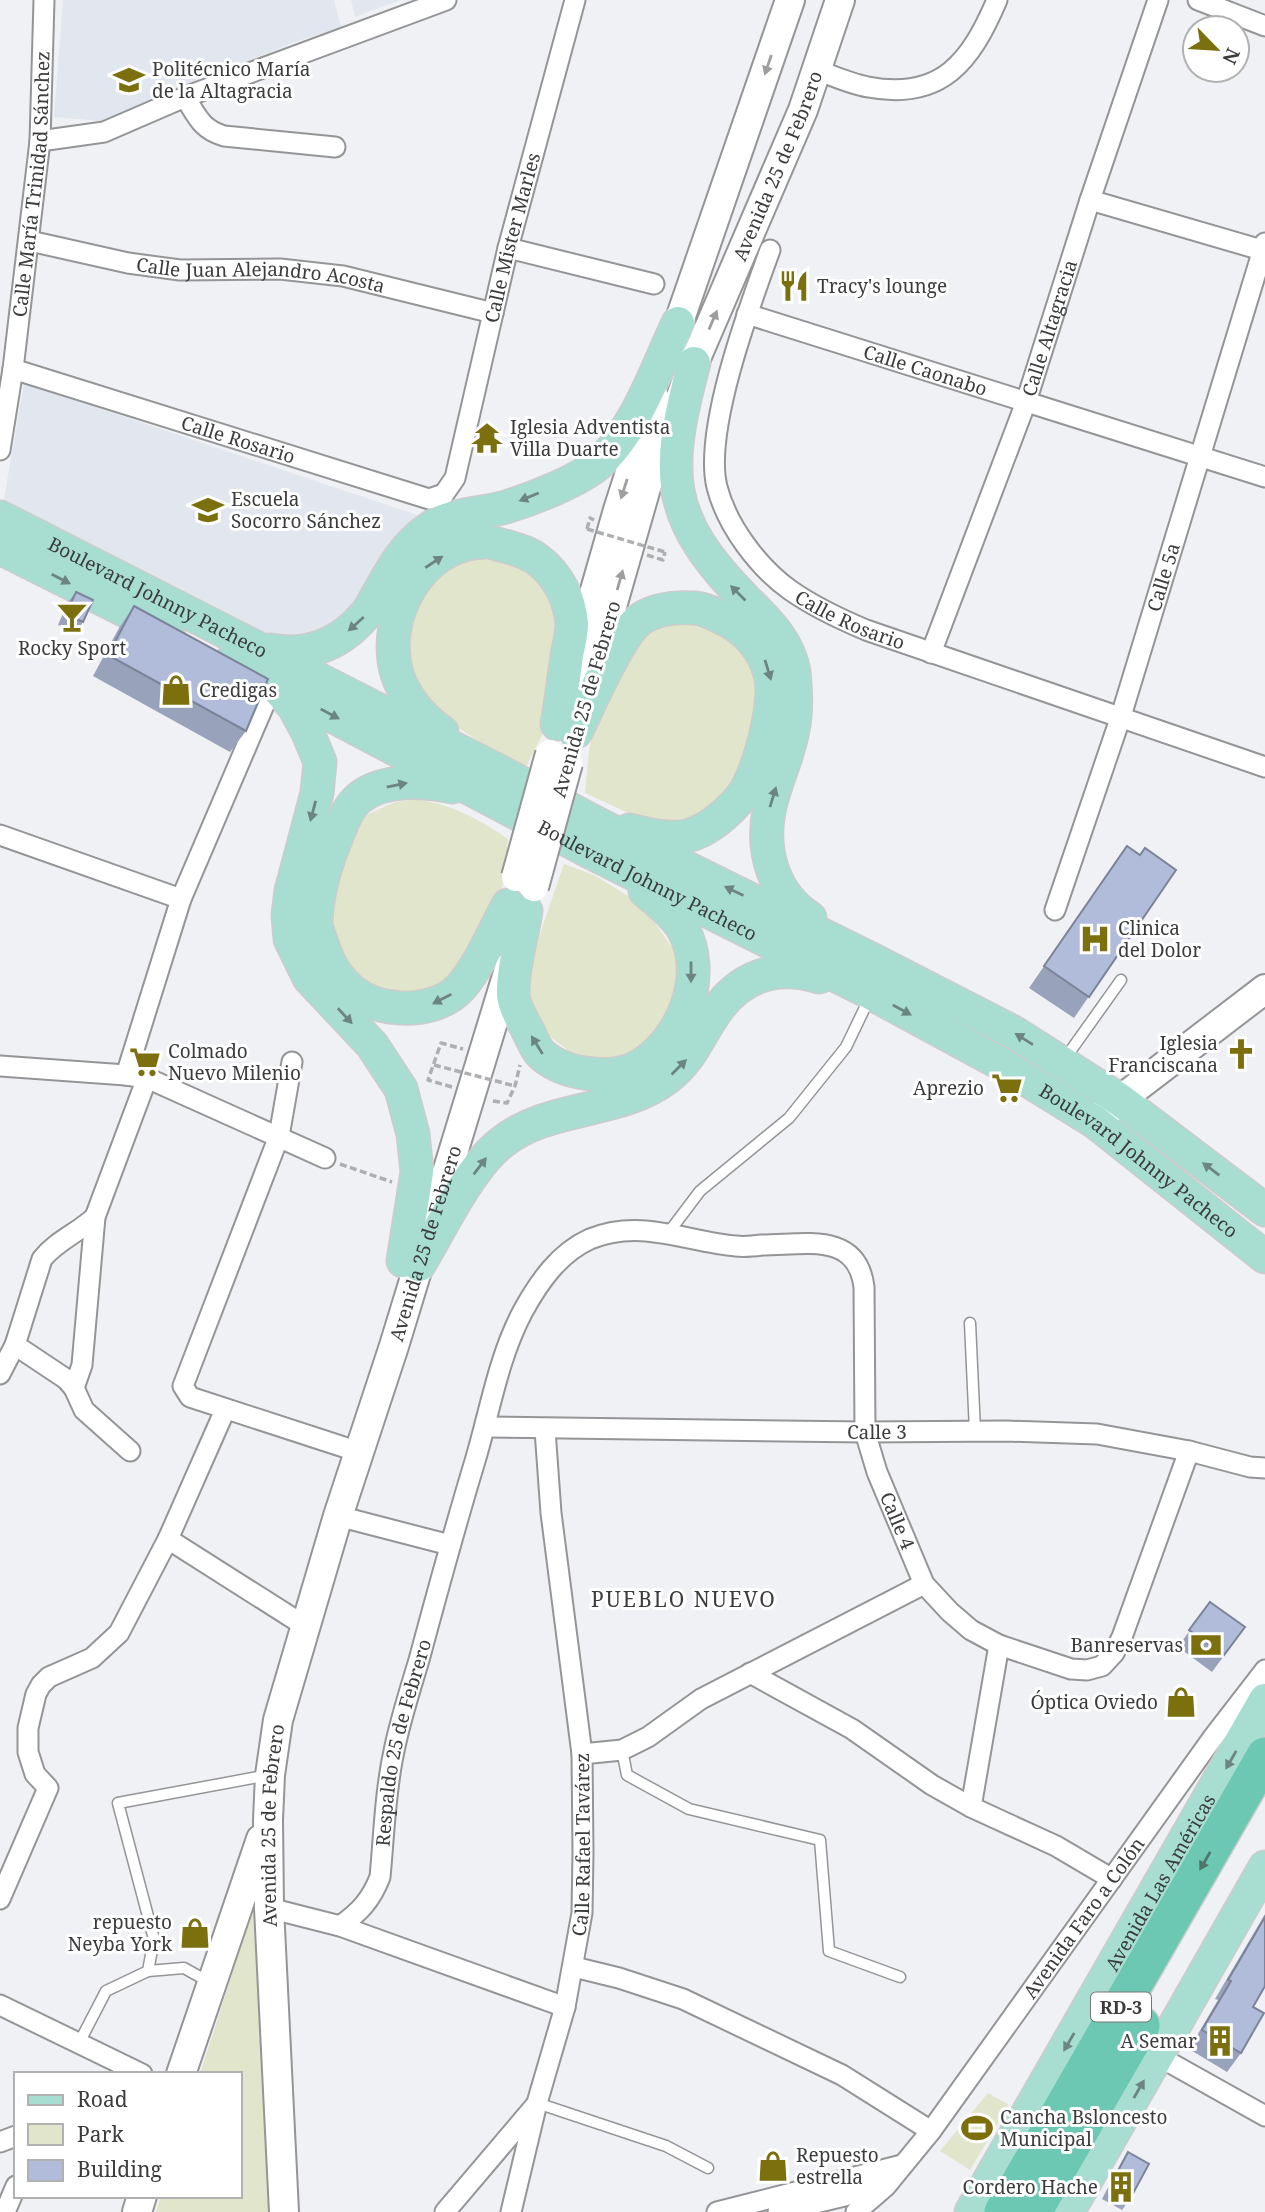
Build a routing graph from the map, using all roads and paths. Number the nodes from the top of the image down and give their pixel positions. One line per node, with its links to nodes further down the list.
1 (44, 0): 12 (street, Calle María Trinidad Sánchez)
2 (446, 0): 11 (street)
3 (575, 0): 16 (street, Calle Mister Marles)
4 (790, 0): 22 (main road, Avenida 25 de Febrero, one-way to 22)
5 (840, 0): 10 (main road, Avenida 25 de Febrero)
6 (997, 0): 10 (street)
7 (1158, 0): 14 (street, Calle Altagracia)
8 (1198, 0): 9 (street)
9 (1265, 26)
10 (817, 70): 23 (main road, Avenida 25 de Febrero, one-way to 10)
11 (185, 97): 12 (street); 13 (street)
12 (40, 141): 15 (street, Calle María Trinidad Sánchez)
13 (335, 147)
14 (1090, 200): 17 (street); 25 (street, Calle Altagracia)
15 (30, 242): 20 (street, Calle Juan Alejandro Acosta); 24 (street, Calle María Trinidad Sánchez)
16 (508, 248): 19 (street); 20 (street, Calle Mister Marles)
17 (1264, 248): 27 (street, Calle 5a)
18 (770, 250): 21 (street, Calle Rosario)
19 (654, 284)
20 (493, 313): 29 (street, Calle Mister Marles)
21 (747, 314): 25 (street, Calle Caonabo); 35 (street, Calle Rosario)
22 (678, 323): 34 (main road, one-way to 34); 38 (main road, Avenida 25 de Febrero, one-way to 38)
23 (694, 363): 38 (main road, Avenida 25 de Febrero, one-way to 23); 46 (main road, one-way to 23)
24 (7, 366): 26 (street, Calle María Trinidad Sánchez); 29 (street, Calle Rosario)
25 (1026, 402): 27 (street, Calle Caonabo); 35 (street, Calle Altagracia)
26 (0, 450)
27 (1200, 457): 28 (street, Calle Caonabo); 37 (street, Calle 5a)
28 (1265, 477)
29 (456, 478)
30 (0, 517): 34 (main road, Boulevard Johnny Pacheco)
31 (587, 529): 33 (path, bridge)
32 (0, 548): 36 (main road, Boulevard Johnny Pacheco, one-way to 36)
33 (652, 557)
34 (256, 647): 40 (main road, Boulevard Johnny Pacheco)
35 (931, 653): 37 (street, Calle Rosario)
36 (273, 684): 40 (main road, Boulevard Johnny Pacheco, one-way to 40); 44 (street); 64 (main road, one-way to 64)
37 (1121, 716): 39 (street, Calle Rosario); 45 (street, Calle 5a)
38 (567, 728): 40 (main road, one-way to 38); 42 (main road, one-way to 42); 43 (main road, Avenida 25 de Febrero, bridge)
39 (1265, 767)
40 (489, 782): 42 (main road, Boulevard Johnny Pacheco); 43 (main road, one-way to 40)
41 (0, 835): 44 (street)
42 (594, 838): 43 (main road, one-way to 43); 46 (main road, Boulevard Johnny Pacheco, one-way to 42); 49 (main road, Boulevard Johnny Pacheco)
43 (521, 895): 50 (main road, Avenida 25 de Febrero); 59 (main road, Avenida 25 de Febrero)
44 (181, 899): 56 (street)
45 (1055, 911)
46 (876, 961): 53 (main road, Boulevard Johnny Pacheco, one-way to 46)
47 (1121, 980): 53 (lane)
48 (1265, 989): 60 (main road)
49 (867, 991): 61 (main road, Boulevard Johnny Pacheco, one-way to 61); 67 (lane); 70 (main road, one-way to 49)
50 (465, 1049): 54 (path); 59 (main road, Avenida 25 de Febrero)
51 (292, 1062): 62 (street)
52 (520, 1062): 58 (path)
53 (1062, 1063): 60 (main road, Boulevard Johnny Pacheco)
54 (434, 1065): 58 (path, bridge); 59 (path)
55 (0, 1066): 56 (street)
56 (126, 1075): 57 (street)
57 (147, 1079): 62 (street); 66 (street)
58 (515, 1086): 59 (path)
59 (462, 1092): 70 (main road, Avenida 25 de Febrero)
60 (1120, 1100): 61 (main road); 65 (main road, Boulevard Johnny Pacheco, one-way to 60)
61 (1095, 1122): 69 (main road, Boulevard Johnny Pacheco)
62 (279, 1136): 63 (street); 75 (street)
63 (325, 1158): 64 (path)
64 (414, 1187): 70 (main road)
65 (1265, 1210)
66 (94, 1217): 72 (street); 74 (street)
67 (669, 1232): 68 (street, Respaldo 25 de Febrero); 76 (street, Respaldo 25 de Febrero)
68 (853, 1256): 79 (street, Calle 4)
69 (1265, 1257)
70 (411, 1263): 82 (main road, Avenida 25 de Febrero)
71 (970, 1323): 78 (lane)
72 (15, 1345): 73 (street); 74 (street)
73 (0, 1374)
74 (74, 1388): 80 (street)
75 (226, 1410): 82 (street); 85 (street)
76 (485, 1427): 77 (street, Calle 3); 86 (street, Respaldo 25 de Febrero)
77 (545, 1430): 79 (street, Calle 3); 94 (street, Calle Rafael Tavárez)
78 (975, 1431): 79 (street, Calle 3); 81 (street, Calle 3)
79 (865, 1432): 87 (street, Calle 4)
80 (130, 1451)
81 (1189, 1451): 83 (street, Calle 3); 89 (street, Calle 4)
82 (359, 1452): 84 (main road, Avenida 25 de Febrero)
83 (1265, 1468)
84 (338, 1516): 86 (street); 88 (main road, Avenida 25 de Febrero)
85 (168, 1539): 88 (street); 102 (street)
86 (450, 1545): 104 (street, Respaldo 25 de Febrero)
87 (924, 1584): 89 (street, Calle 4); 91 (street)
88 (305, 1626): 96 (main road, Avenida 25 de Febrero)
89 (999, 1645): 98 (street)
90 (1265, 1670): 101 (street, Avenida Faro a Colón)
91 (750, 1674): 93 (street); 98 (street)
92 (1265, 1700): 129 (main road, Avenida Las Américas, one-way to 129)
93 (622, 1750): 94 (street); 107 (lane)
94 (582, 1754): 105 (street, Calle Rafael Tavárez)
95 (1265, 1758): 97 (highway, RD-3)
96 (270, 1775): 99 (main road, Avenida 25 de Febrero); 106 (lane)
97 (1252, 1805): 130 (highway, RD-3, one-way to 130); 131 (highway, RD-3)
98 (971, 1807): 101 (street)
99 (268, 1819): 103 (main road, Avenida 25 de Febrero); 108 (main road)
100 (1265, 1867): 112 (main road)
101 (1112, 1879): 117 (street, Avenida Faro a Colón)
102 (0, 1899)
103 (269, 1908): 104 (street); 123 (main road, Avenida 25 de Febrero)
104 (340, 1926): 110 (street)
105 (573, 1967): 110 (street, Calle Rafael Tavárez); 117 (street)
106 (148, 1971): 108 (lane); 111 (lane)
107 (901, 1977)
108 (211, 1983): 114 (main road)
109 (0, 2005): 111 (street)
110 (565, 2007): 115 (street, Calle Rafael Tavárez)
111 (79, 2043): 113 (street)
112 (1158, 2056): 116 (street); 132 (main road, one-way to 112)
113 (138, 2072)
114 (182, 2072)
115 (537, 2103): 119 (lane); 124 (street); 125 (street, Calle Rafael Tavárez)
116 (1264, 2114)
117 (931, 2131): 118 (street, Avenida Faro a Colón)
118 (902, 2165): 120 (street, Avenida Faro a Colón); 126 (street)
119 (708, 2168)
120 (886, 2186): 127 (street); 128 (street, Avenida Faro a Colón)
121 (14, 2191): 122 (street)
122 (5, 2212)
123 (284, 2212)
124 (445, 2212)
125 (511, 2212)
126 (718, 2212)
127 (778, 2212)
128 (856, 2212)
129 (971, 2212)
130 (1003, 2212)
131 (1033, 2212)
132 (1068, 2212)

